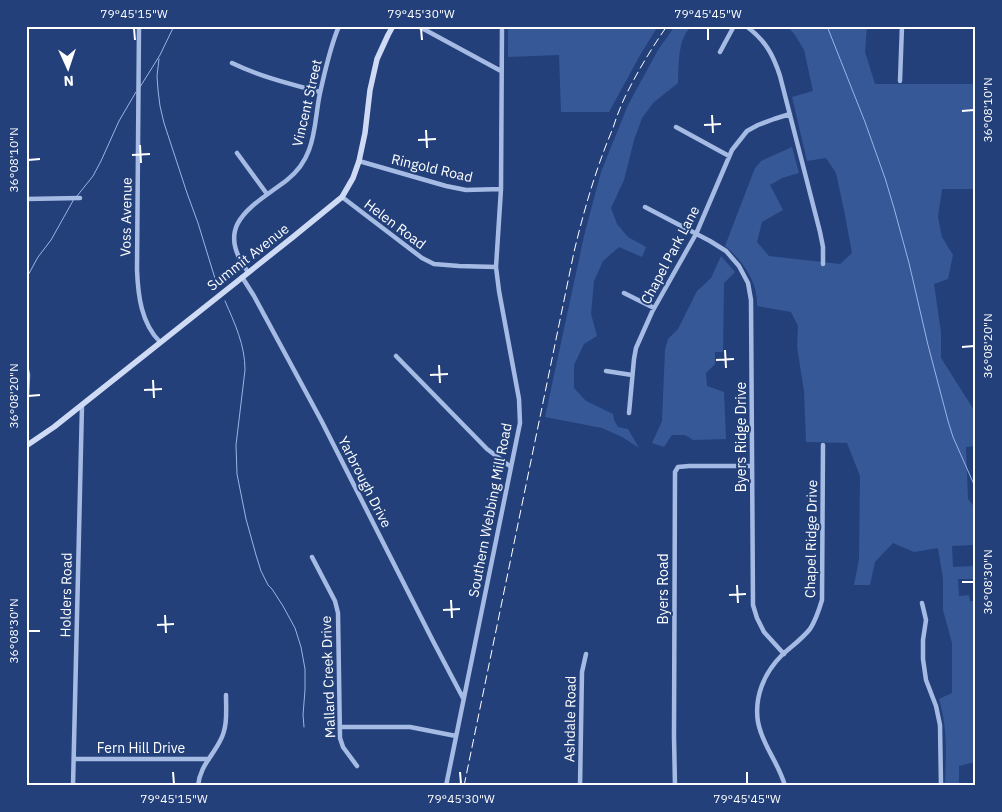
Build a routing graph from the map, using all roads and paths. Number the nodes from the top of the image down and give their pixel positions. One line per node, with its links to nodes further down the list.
1 (140, 26): 34 (street, Voss Avenue)
2 (339, 26): 15 (street, Vincent Street)
3 (393, 26): 20 (main road, Summit Avenue)
4 (418, 26): 12 (street)
5 (502, 26): 12 (street, Southern Webbing Mill Road)
6 (734, 26): 9 (street)
7 (746, 26): 16 (street)
8 (902, 26): 14 (street)
9 (720, 52)
10 (232, 64): 15 (street)
11 (26, 67): 13 (street)
12 (501, 71): 21 (street, Southern Webbing Mill Road)
13 (26, 80)
14 (900, 81)
15 (320, 92): 22 (street, Vincent Street)
16 (790, 114): 19 (street, Chapel Park Lane); 28 (street)
17 (676, 127): 19 (street)
18 (237, 153): 22 (street)
19 (730, 156): 27 (street, Chapel Park Lane)
20 (359, 161): 21 (street, Ringold Road); 23 (main road, Summit Avenue)
21 (501, 189): 29 (street, Southern Webbing Mill Road)
22 (267, 194): 30 (street, Vincent Street)
23 (342, 196): 29 (street, Helen Road); 30 (main road, Summit Avenue)
24 (80, 198): 25 (street)
25 (26, 199)
26 (645, 207): 27 (street, Byers Ridge Drive)
27 (696, 234): 33 (street, Chapel Park Lane); 44 (street, Byers Ridge Drive)
28 (823, 264)
29 (496, 267): 45 (street, Southern Webbing Mill Road)
30 (248, 272): 31 (main road, Summit Avenue)
31 (242, 278): 34 (main road, Summit Avenue); 51 (street, Yarbrough Drive)
32 (624, 293): 33 (street)
33 (654, 308): 38 (street, Chapel Park Lane)
34 (160, 342): 39 (main road, Summit Avenue)
35 (396, 356): 45 (street)
36 (26, 366): 41 (street)
37 (606, 372): 38 (street)
38 (632, 375): 40 (street, Chapel Park Lane)
39 (82, 405): 43 (main road, Summit Avenue); 54 (street, Holders Road)
40 (629, 413)
41 (26, 416)
42 (823, 445): 49 (street, Chapel Ridge Drive)
43 (26, 446)
44 (752, 466): 49 (street, Byers Ridge Drive); 61 (street, Byers Road)
45 (511, 467): 51 (street, Southern Webbing Mill Road)
46 (312, 557): 52 (street, Mallard Creek Drive)
47 (922, 603): 63 (street)
48 (586, 654): 60 (street, Ashdale Road)
49 (784, 654): 62 (street, Chapel Ridge Drive)
50 (226, 695): 55 (street)
51 (463, 698): 53 (street, Southern Webbing Mill Road)
52 (340, 727): 53 (street); 56 (street, Mallard Creek Drive)
53 (456, 736): 59 (street, Southern Webbing Mill Road)
54 (74, 759): 55 (street, Fern Hill Drive); 57 (street, Holders Road)
55 (209, 759): 58 (street)
56 (357, 766)
57 (73, 786)
58 (198, 786)
59 (446, 786)
60 (580, 786)
61 (675, 786)
62 (785, 786)
63 (941, 786)

